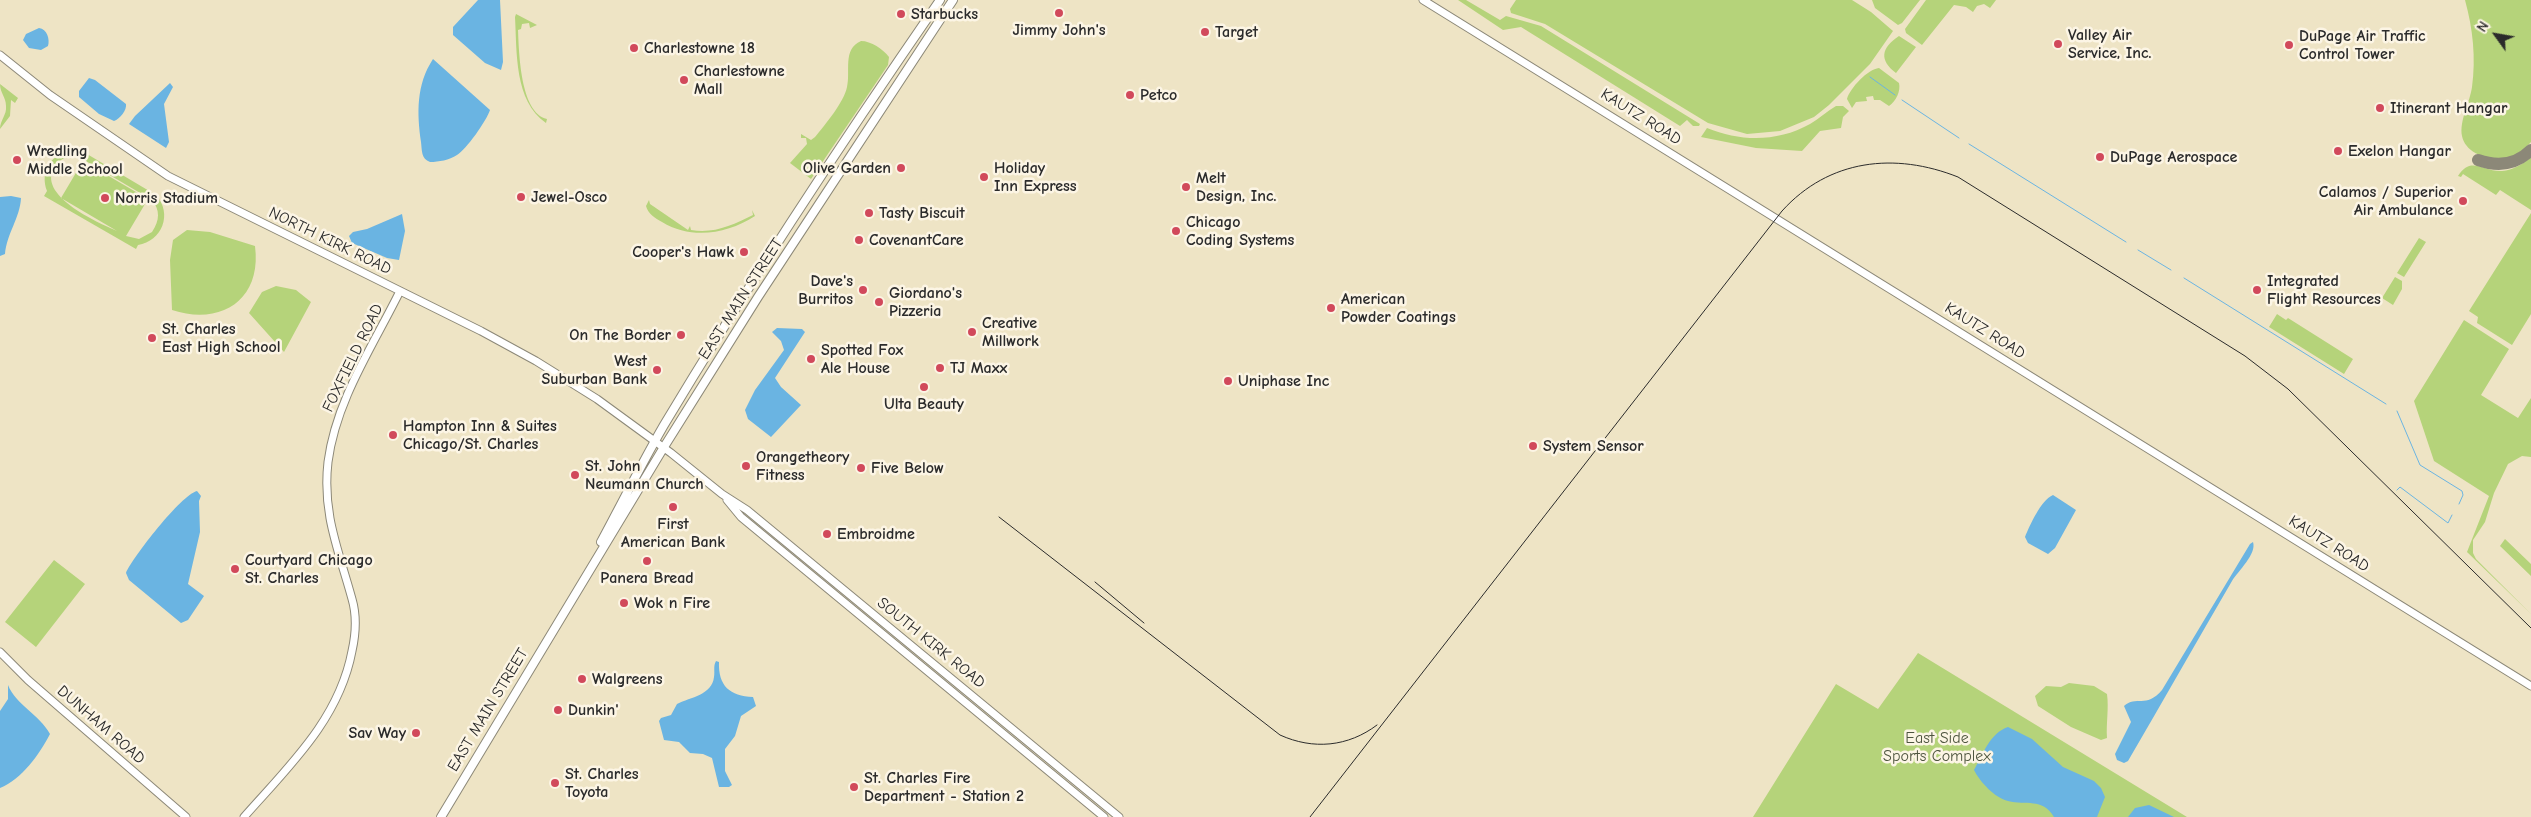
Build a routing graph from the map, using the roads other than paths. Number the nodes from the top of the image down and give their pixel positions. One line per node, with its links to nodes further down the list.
1 (940, 0): 6 (main road, EAST MAIN STREET)
2 (954, 0): 7 (main road, EAST MAIN STREET)
3 (1423, 0): 11 (street, KAUTZ ROAD)
4 (0, 55): 5 (street, NORTH KIRK ROAD)
5 (400, 292): 6 (street, NORTH KIRK ROAD); 13 (street, FOXFIELD ROAD)
6 (655, 441): 7 (street, SOUTH KIRK ROAD); 9 (main road, EAST MAIN STREET)
7 (664, 448): 8 (street, SOUTH KIRK ROAD); 9 (main road, EAST MAIN STREET)
8 (722, 494): 15 (street, SOUTH KIRK ROAD); 16 (street, SOUTH KIRK ROAD)
9 (560, 618): 14 (main road, EAST MAIN STREET)
10 (0, 652): 12 (street, DUNHAM ROAD)
11 (2531, 686)
12 (186, 817)
13 (244, 817)
14 (441, 817)
15 (1104, 817)
16 (1119, 817)

